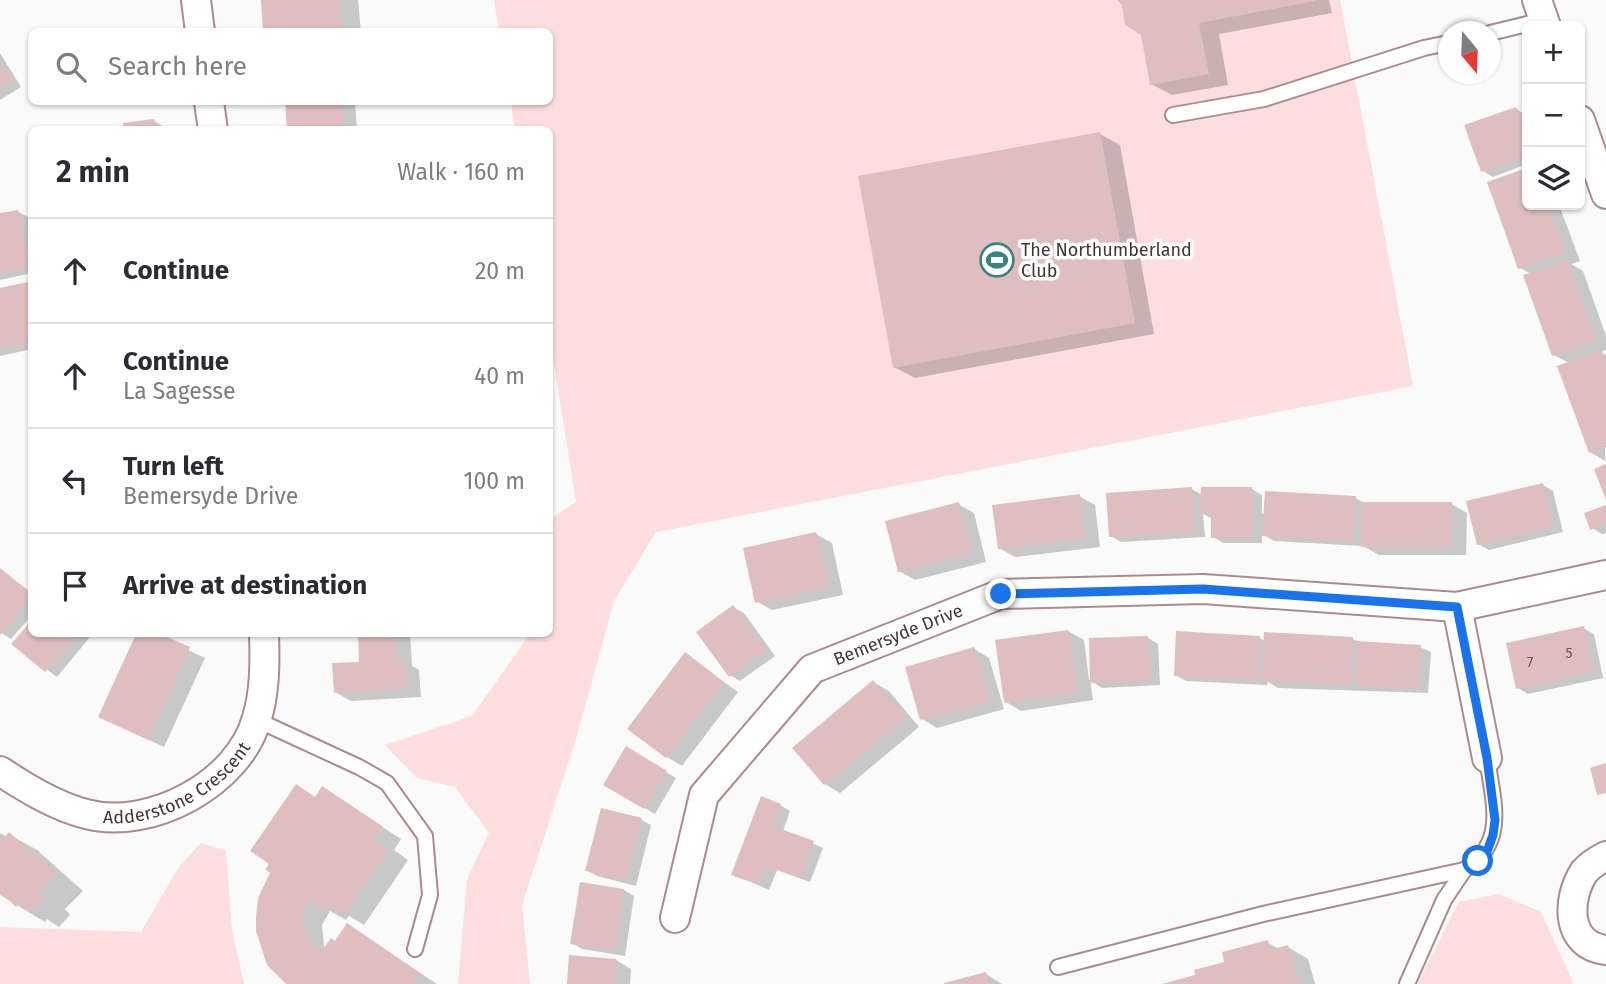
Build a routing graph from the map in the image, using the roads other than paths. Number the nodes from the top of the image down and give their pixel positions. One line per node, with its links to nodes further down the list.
1 (196, 0): 3 (street)
2 (1542, 16): 4 (lane)
3 (200, 28)
4 (1501, 29)
5 (1438, 46): 7 (lane)
6 (209, 105): 8 (street)
7 (1173, 115)
8 (212, 126)
9 (1585, 134): 10 (street)
10 (1606, 194)
11 (1606, 575): 12 (street, Bemersyde Drive)
12 (1457, 607): 15 (street); 19 (street, Bemersyde Drive)
13 (264, 637): 14 (street, Adderstone Crescent)
14 (257, 720): 16 (street, Adderstone Crescent); 20 (lane)
15 (1487, 758): 18 (lane)
16 (0, 771)
17 (1606, 856): 21 (street)
18 (1464, 870): 22 (lane); 23 (lane)
19 (675, 918)
20 (415, 949)
21 (1606, 950)
22 (1058, 967)
23 (1407, 984)

